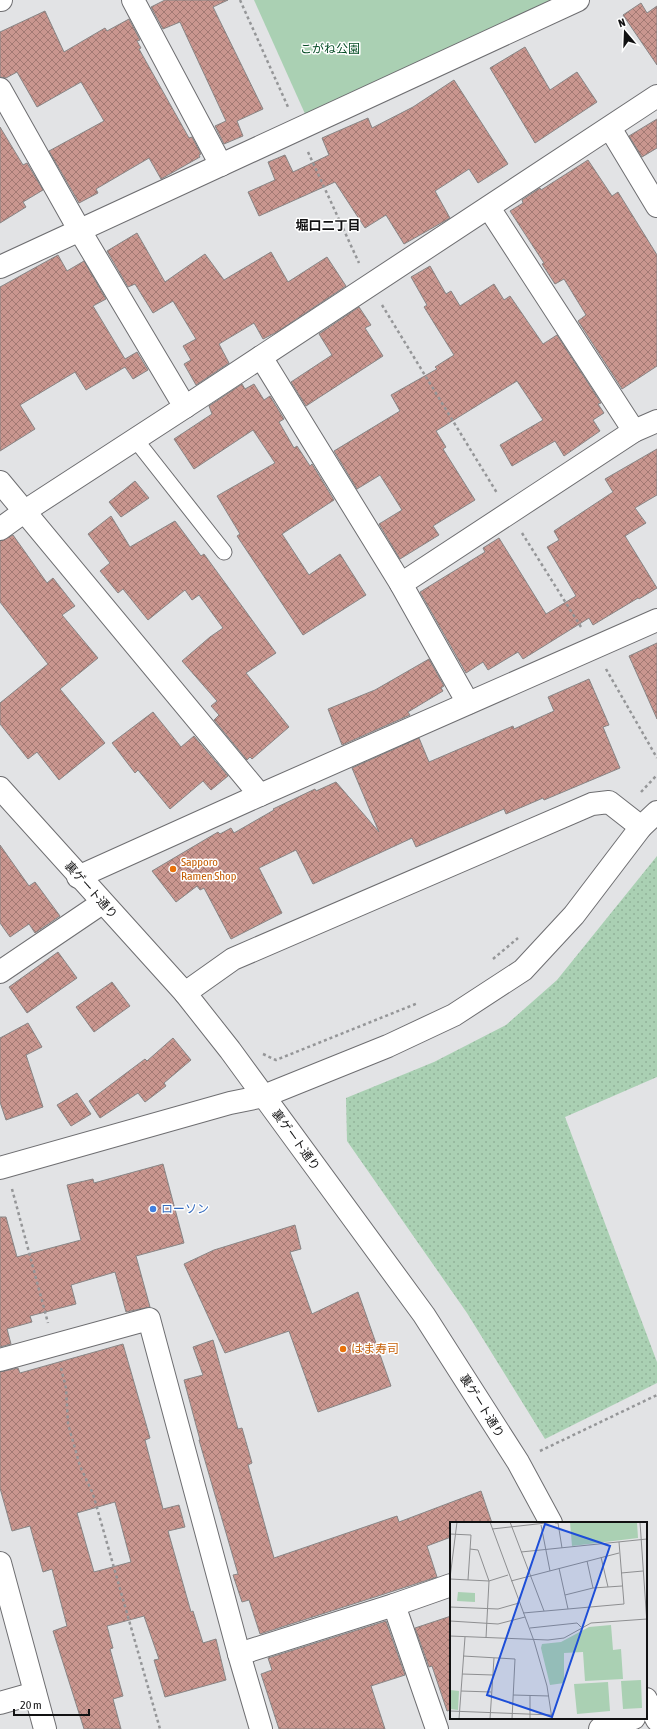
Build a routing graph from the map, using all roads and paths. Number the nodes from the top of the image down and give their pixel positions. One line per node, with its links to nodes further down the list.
1 (133, 0): 8 (street)
2 (240, 0): 7 (path)
3 (578, 0): 7 (street)
4 (0, 89): 11 (street)
5 (657, 96): 6 (street)
6 (610, 128): 9 (street); 10 (street)
7 (298, 130): 8 (street); 13 (path)
8 (221, 165): 11 (street)
9 (657, 206)
10 (488, 208): 13 (street); 17 (street)
11 (80, 231): 12 (street); 15 (street)
12 (0, 267)
13 (369, 285): 14 (street); 21 (path)
14 (261, 357): 15 (street); 24 (street)
15 (185, 407): 18 (street)
16 (657, 421): 17 (street)
17 (634, 431): 21 (street)
18 (135, 439): 20 (street); 23 (lane)
19 (0, 482): 20 (street)
20 (25, 511): 22 (street); 30 (street)
21 (509, 512): 24 (street); 26 (path)
22 (0, 529)
23 (224, 552)
24 (400, 584): 27 (street)
25 (657, 620): 26 (street)
26 (594, 648): 27 (street); 28 (path)
27 (468, 703): 30 (street)
28 (657, 758)
29 (657, 775): 33 (path)
30 (260, 795): 35 (street)
31 (3, 798): 35 (street, 裏ゲート通り)
32 (657, 812): 34 (street)
33 (623, 813): 34 (street); 40 (street)
34 (641, 827): 43 (street)
35 (78, 877): 36 (street, 裏ゲート通り)
36 (102, 903): 39 (street); 40 (street, 裏ゲート通り)
37 (523, 933): 38 (path)
38 (488, 962)
39 (0, 972)
40 (185, 994): 43 (street, 裏ゲート通り)
41 (421, 1002): 42 (path)
42 (259, 1052)
43 (264, 1096): 44 (street); 48 (street, 裏ゲート通り)
44 (5, 1175): 45 (path)
45 (54, 1345): 46 (street); 53 (street); 58 (path)
46 (0, 1360)
47 (657, 1395): 48 (path)
48 (518, 1462): 49 (street, 裏ゲート通り)
49 (550, 1522)
50 (0, 1563): 54 (street)
51 (450, 1585): 52 (street)
52 (394, 1605): 53 (street); 60 (street)
53 (239, 1654): 59 (street)
54 (35, 1693): 55 (street); 57 (street)
55 (0, 1703)
56 (629, 1719): 61 (street)
57 (45, 1729)
58 (160, 1729)
59 (261, 1729)
60 (438, 1729)
61 (600, 1729)

